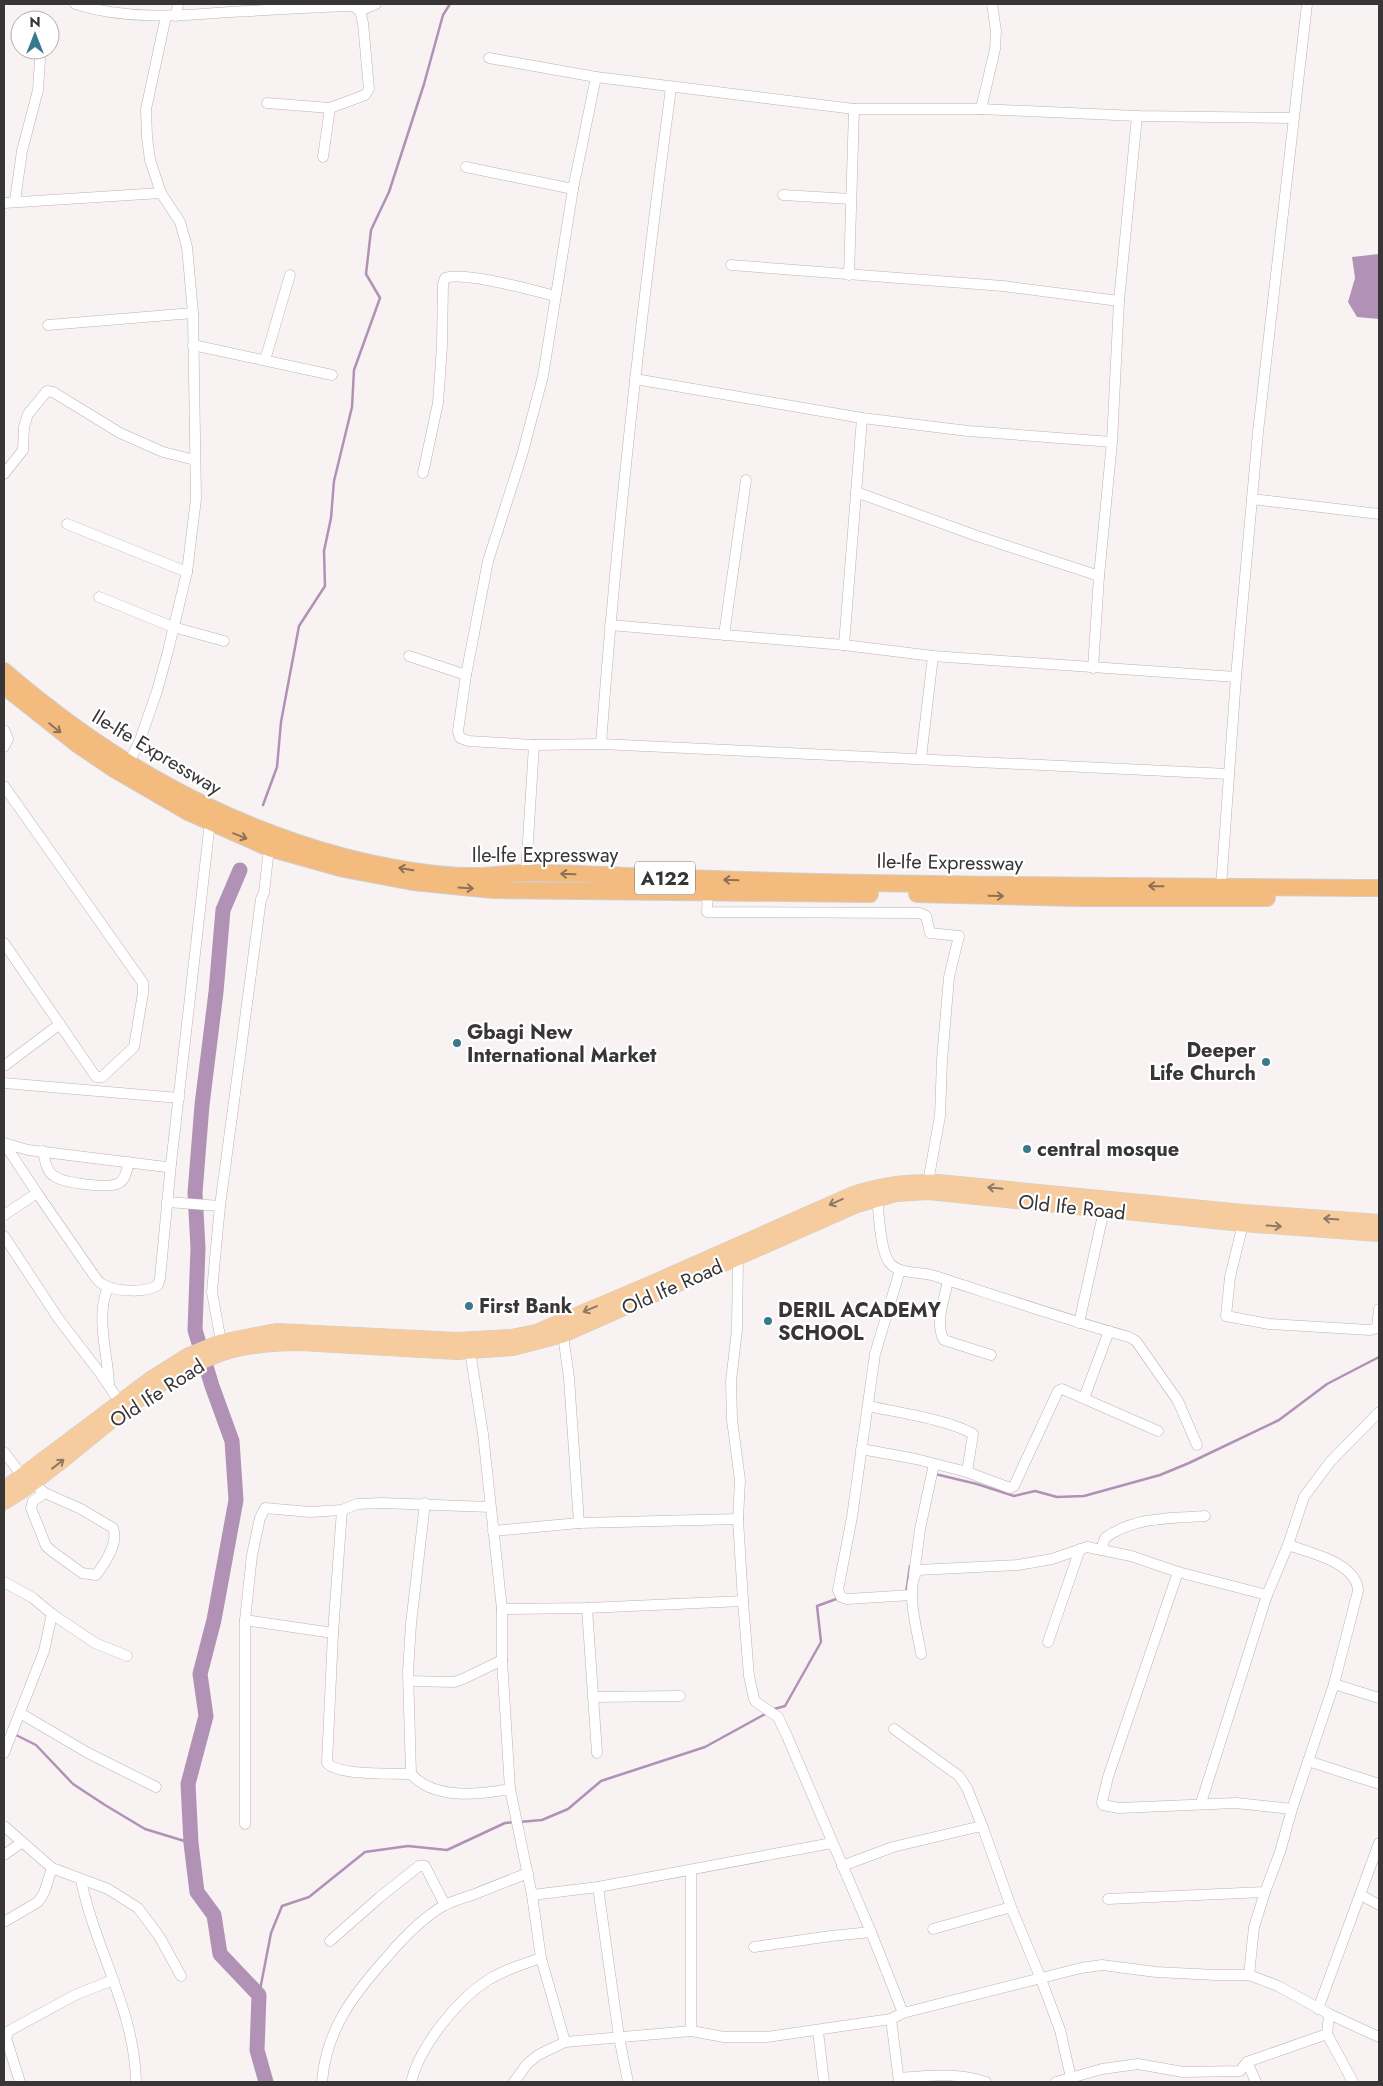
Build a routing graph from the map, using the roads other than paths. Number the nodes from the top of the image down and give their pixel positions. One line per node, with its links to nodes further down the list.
1 (75, 4): 8 (street)
2 (178, 4): 8 (street)
3 (376, 4): 7 (street)
4 (992, 4): 16 (street)
5 (1306, 4): 18 (street)
6 (276, 7): 7 (street); 8 (street)
7 (360, 11): 14 (street)
8 (171, 16): 22 (street)
9 (489, 58): 11 (street)
10 (40, 60): 25 (street)
11 (596, 78): 12 (street); 21 (street)
12 (670, 88): 15 (street); 37 (street)
13 (267, 103): 14 (street)
14 (330, 108): 19 (street)
15 (854, 109): 16 (street); 24 (street)
16 (981, 109): 17 (street)
17 (1137, 116): 18 (street); 31 (street)
18 (1293, 118): 45 (street)
19 (323, 157)
20 (466, 167): 21 (street)
21 (572, 189): 30 (street)
22 (161, 193): 25 (street); 32 (street)
23 (783, 195): 24 (street)
24 (851, 199): 29 (street)
25 (15, 201): 26 (street)
26 (4, 203)
27 (731, 265): 29 (street)
28 (290, 275): 35 (street)
29 (849, 275): 31 (street)
30 (555, 296): 41 (street); 60 (street)
31 (1119, 300): 39 (street)
32 (193, 313): 33 (street); 34 (street)
33 (48, 325)
34 (194, 345): 35 (street); 40 (street)
35 (265, 360): 36 (street)
36 (332, 375)
37 (635, 379): 38 (street); 51 (street)
38 (862, 418): 39 (street); 44 (street)
39 (1112, 442): 49 (street)
40 (195, 460): 42 (street); 48 (street)
41 (423, 473)
42 (4, 474)
43 (746, 480): 53 (street)
44 (856, 492): 49 (street); 55 (street)
45 (1252, 499): 46 (street); 61 (street)
46 (1379, 514)
47 (67, 524): 48 (street)
48 (187, 572): 52 (street)
49 (1099, 576): 58 (street)
50 (99, 596): 52 (street)
51 (610, 625): 53 (street); 64 (street)
52 (173, 627): 54 (street); 68 (street)
53 (724, 635): 55 (street)
54 (224, 640)
55 (844, 645): 57 (street)
56 (410, 656): 60 (street)
57 (933, 656): 58 (street); 67 (street)
58 (1093, 668): 61 (street)
59 (4, 671): 68 (highway, Ile-Ife Expressway / A122)
60 (466, 675): 65 (street)
61 (1236, 677): 69 (street)
62 (4, 686): 71 (highway, Ile-Ife Expressway / A122, one-way to 71)
63 (4, 730): 66 (street)
64 (602, 744): 65 (street); 67 (street)
65 (534, 745): 73 (street)
66 (4, 747)
67 (921, 758): 69 (street)
68 (128, 763): 73 (highway, Ile-Ife Expressway / A122, one-way to 68)
69 (1230, 774): 74 (street)
70 (4, 786): 81 (street)
71 (210, 822): 72 (highway, Ile-Ife Expressway / A122, one-way to 72); 84 (street)
72 (269, 848): 76 (highway, Ile-Ife Expressway / A122, one-way to 76); 92 (street)
73 (526, 873): 74 (highway, Ile-Ife Expressway / A122, one-way to 73)
74 (1221, 887): 75 (highway, Ile-Ife Expressway / A122)
75 (1379, 888)
76 (708, 892): 77 (highway, Ile-Ife Expressway / A122, one-way to 77); 88 (street)
77 (1379, 899)
78 (4, 943): 79 (street)
79 (60, 1024): 80 (street); 81 (street)
80 (4, 1066)
81 (99, 1078): 83 (street)
82 (4, 1083): 83 (street)
83 (99, 1091): 84 (street)
84 (179, 1098): 87 (street)
85 (42, 1152): 86 (street); 86 (street); 89 (street)
86 (129, 1162): 87 (street)
87 (171, 1164): 91 (street)
88 (928, 1182): 94 (main road, Old Ife Road, one-way to 88); 104 (main road, Old Ife Road, one-way to 104)
89 (37, 1193): 95 (street); 103 (street)
90 (877, 1198): 93 (main road, Old Ife Road); 100 (main road, Old Ife Road); 101 (street)
91 (170, 1202): 92 (street); 103 (street)
92 (217, 1205): 111 (street)
93 (1104, 1210): 94 (main road, Old Ife Road); 106 (street)
94 (1173, 1211): 96 (main road, Old Ife Road, one-way to 94); 97 (main road, Old Ife Road)
95 (4, 1215)
96 (1379, 1222)
97 (1243, 1224): 98 (main road, Old Ife Road, one-way to 98); 105 (street)
98 (1379, 1234)
99 (4, 1236): 113 (street)
100 (738, 1258): 104 (main road, Old Ife Road); 131 (street)
101 (900, 1270): 102 (street); 116 (street)
102 (948, 1280): 106 (street); 112 (street)
103 (108, 1287): 113 (street)
104 (654, 1289): 108 (main road, Old Ife Road); 109 (main road, Old Ife Road, one-way to 109)
105 (1379, 1309)
106 (1079, 1323): 107 (street)
107 (1109, 1331): 114 (street); 119 (street)
108 (563, 1335): 110 (main road, Old Ife Road); 132 (street)
109 (276, 1337): 110 (main road, Old Ife Road); 111 (main road, Old Ife Road)
110 (470, 1351): 128 (street)
111 (202, 1355): 115 (main road, Old Ife Road); 124 (main road, Old Ife Road, one-way to 111)
112 (991, 1356)
113 (109, 1386): 115 (street)
114 (1084, 1398): 118 (street); 123 (street)
115 (119, 1401): 124 (main road, Old Ife Road)
116 (868, 1406): 120 (street); 123 (street)
117 (1378, 1415): 134 (street)
118 (1158, 1431)
119 (1197, 1444)
120 (861, 1449): 122 (street); 140 (street)
121 (4, 1452): 124 (street)
122 (934, 1464): 123 (street); 138 (street)
123 (967, 1472)
124 (33, 1484): 124 (street); 125 (main road, Old Ife Road); 126 (main road, Old Ife Road)
125 (4, 1489)
126 (4, 1502)
127 (425, 1503): 128 (street); 129 (street); 152 (street)
128 (490, 1507): 133 (street)
129 (342, 1510): 146 (street); 147 (street)
130 (1205, 1516): 136 (street)
131 (738, 1519): 132 (street); 142 (street)
132 (579, 1523): 133 (street)
133 (493, 1531): 144 (street)
134 (1288, 1545): 141 (street); 153 (street)
135 (1080, 1549): 136 (street); 138 (street); 148 (street)
136 (1101, 1550): 137 (street)
137 (1178, 1572): 141 (street); 166 (street)
138 (914, 1574): 140 (street)
139 (4, 1582): 145 (street)
140 (912, 1595): 149 (street)
141 (1267, 1595): 166 (street)
142 (743, 1601): 143 (street); 172 (street)
143 (587, 1608): 144 (street); 155 (street)
144 (502, 1609): 151 (street)
145 (52, 1614): 150 (street); 157 (street)
146 (245, 1620): 147 (street); 168 (street)
147 (333, 1633): 162 (street)
148 (1048, 1642)
149 (921, 1654)
150 (127, 1656)
151 (502, 1660): 152 (street); 165 (street)
152 (409, 1681): 162 (street)
153 (1334, 1684): 156 (street); 161 (street)
154 (680, 1696): 155 (street)
155 (593, 1697): 160 (street)
156 (1379, 1698)
157 (20, 1713): 159 (street); 164 (street)
158 (894, 1729): 170 (street)
159 (4, 1753)
160 (597, 1753)
161 (1308, 1761): 163 (street); 167 (street)
162 (411, 1774): 165 (street)
163 (1379, 1784)
164 (156, 1787)
165 (510, 1789): 178 (street)
166 (1201, 1803): 167 (street)
167 (1292, 1809): 181 (street)
168 (245, 1824)
169 (4, 1826): 171 (street)
170 (983, 1828): 175 (street); 187 (street)
171 (21, 1842): 174 (street); 176 (street)
172 (832, 1843): 175 (street); 177 (street)
173 (1379, 1843): 183 (street)
174 (4, 1855)
175 (842, 1866): 190 (street)
176 (52, 1868): 179 (street); 188 (street)
177 (691, 1870): 180 (street); 203 (street)
178 (528, 1873): 182 (street); 185 (street)
179 (81, 1880): 195 (street); 197 (street)
180 (598, 1887): 182 (street); 205 (street)
181 (1265, 1892): 184 (street); 194 (street)
182 (532, 1895): 193 (street)
183 (1361, 1895): 186 (street); 198 (street)
184 (1108, 1899)
185 (445, 1905): 191 (street); 213 (street)
186 (1379, 1905)
187 (1010, 1908): 189 (street); 196 (street)
188 (4, 1922)
189 (933, 1929)
190 (871, 1932): 192 (street); 199 (street)
191 (330, 1941)
192 (754, 1947)
193 (541, 1958): 207 (street); 214 (street)
194 (1249, 1975): 196 (street); 198 (street)
195 (181, 1976)
196 (1041, 1979): 199 (street); 209 (street)
197 (113, 1980): 211 (street); 212 (street)
198 (1318, 2009): 200 (street)
199 (903, 2013): 201 (street)
200 (1329, 2014): 204 (street); 206 (street)
201 (890, 2019): 202 (street); 210 (street)
202 (818, 2031): 203 (street); 217 (street)
203 (691, 2032): 205 (street)
204 (1327, 2034): 208 (street); 221 (street)
205 (619, 2037): 207 (street); 216 (street)
206 (1379, 2037)
207 (565, 2042): 215 (street)
208 (1247, 2062): 209 (street); 220 (street)
209 (1071, 2078): 219 (street)
210 (899, 2080): 218 (street)
211 (20, 2082)
212 (136, 2082)
213 (322, 2082)
214 (411, 2082)
215 (514, 2082)
216 (628, 2082)
217 (824, 2082)
218 (986, 2082)
219 (1056, 2082)
220 (1256, 2082)
221 (1353, 2082)

